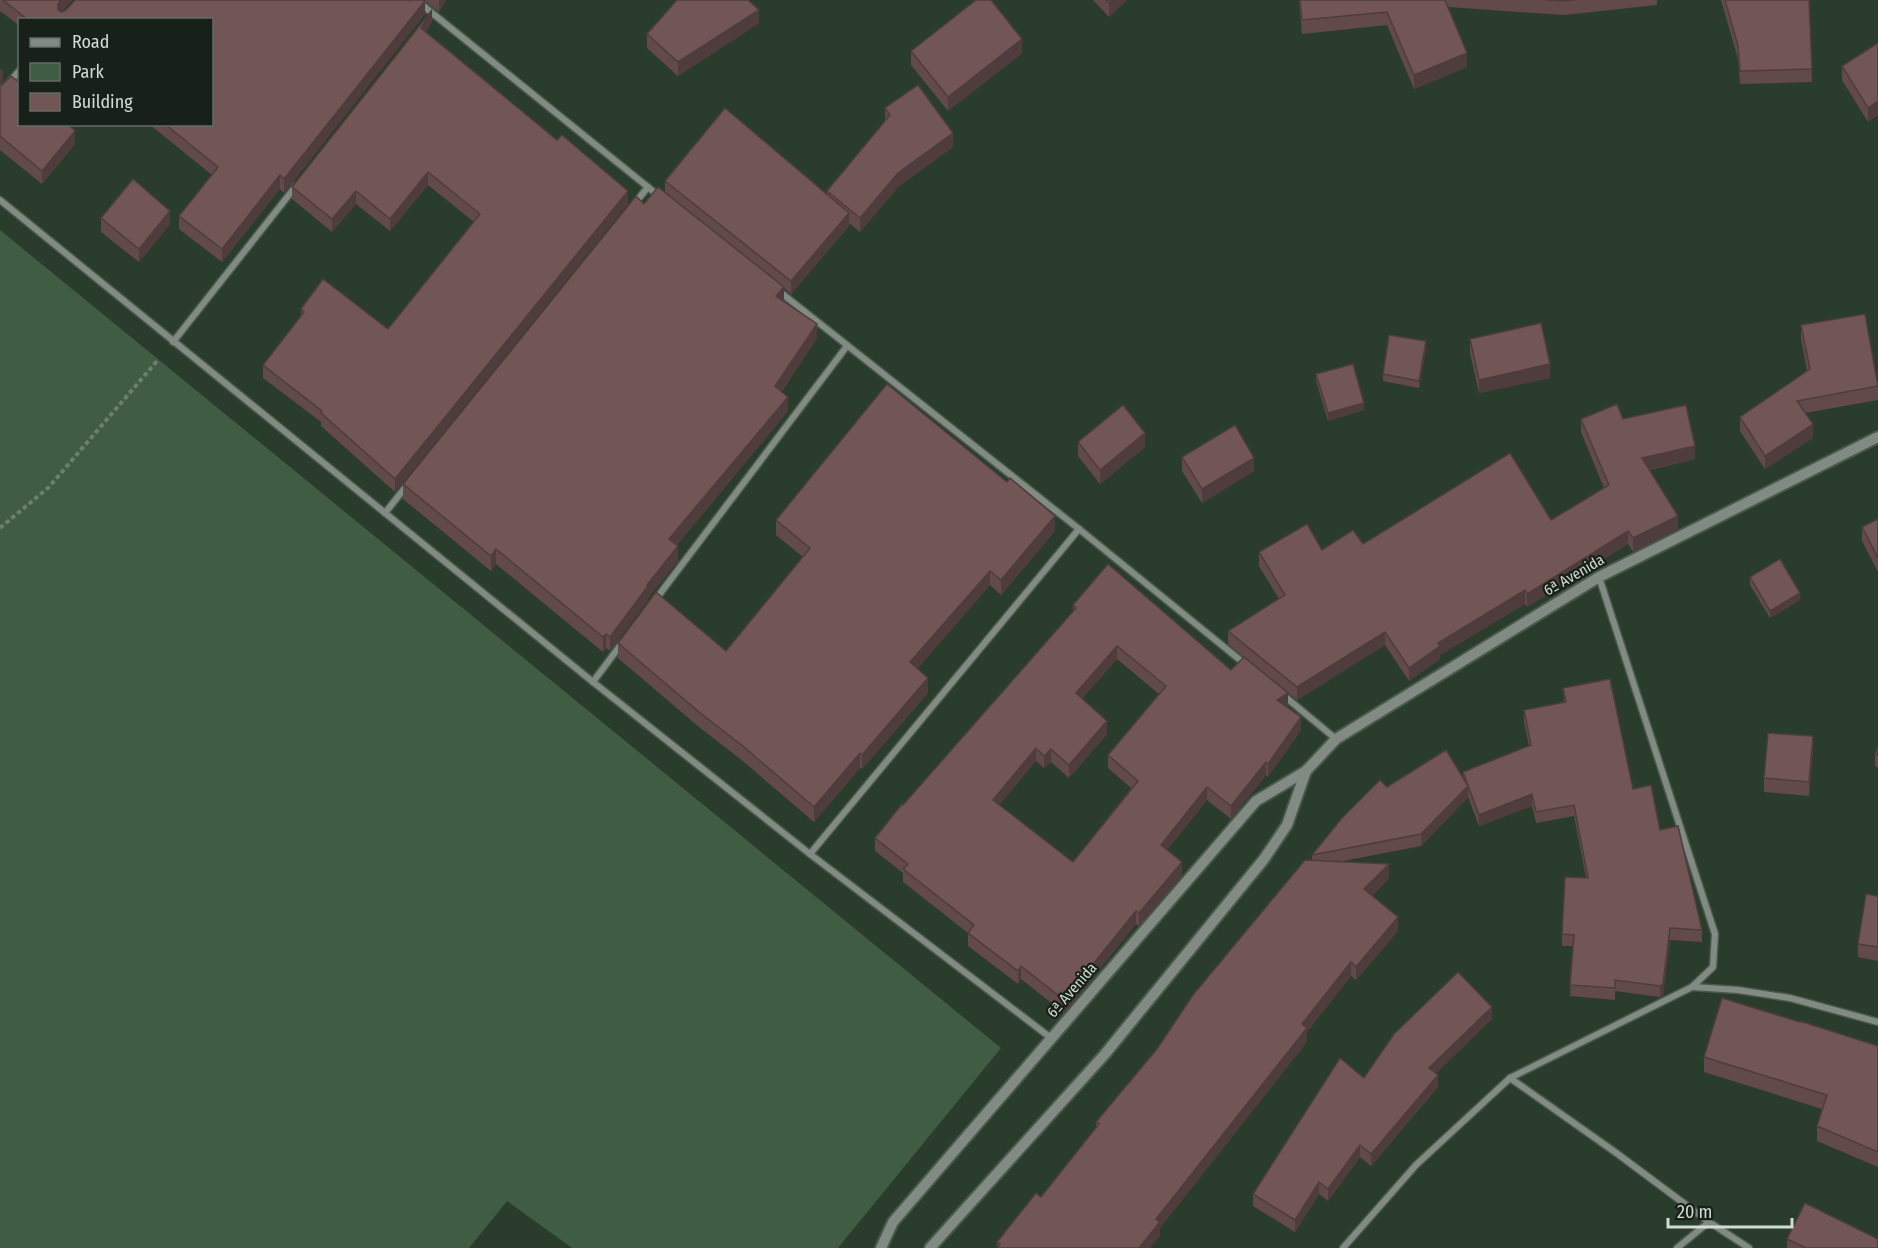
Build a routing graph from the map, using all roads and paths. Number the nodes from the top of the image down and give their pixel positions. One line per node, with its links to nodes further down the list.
1 (416, 0): 2 (street)
2 (433, 13): 3 (street); 7 (street)
3 (425, 23)
4 (18, 72): 5 (street)
5 (0, 93)
6 (299, 182): 12 (street)
7 (648, 187): 9 (street); 10 (street)
8 (0, 200): 12 (street)
9 (666, 201)
10 (633, 206)
11 (775, 288): 13 (street)
12 (173, 342): 16 (street); 17 (path)
13 (847, 346): 18 (street); 20 (street)
14 (1878, 437): 19 (street, 6ª Avenida)
15 (415, 476): 16 (street)
16 (384, 513): 23 (street)
17 (0, 528)
18 (1079, 529): 22 (street); 27 (street)
19 (1599, 577): 25 (street, 6ª Avenida); 28 (street)
20 (649, 607)
21 (628, 635): 23 (street)
22 (1254, 671)
23 (592, 682): 27 (street)
24 (1281, 694): 25 (street)
25 (1336, 739): 26 (street, 6ª Avenida)
26 (1306, 771): 30 (street, 6ª Avenida); 34 (street, 6ª Avenida)
27 (810, 854): 30 (street)
28 (1692, 987): 29 (street); 31 (street)
29 (1878, 1022)
30 (1051, 1038): 33 (street, 6ª Avenida)
31 (1510, 1078): 32 (street); 35 (street)
32 (1709, 1222): 36 (street); 37 (street)
33 (881, 1248)
34 (930, 1248)
35 (1343, 1248)
36 (1677, 1248)
37 (1749, 1248)

